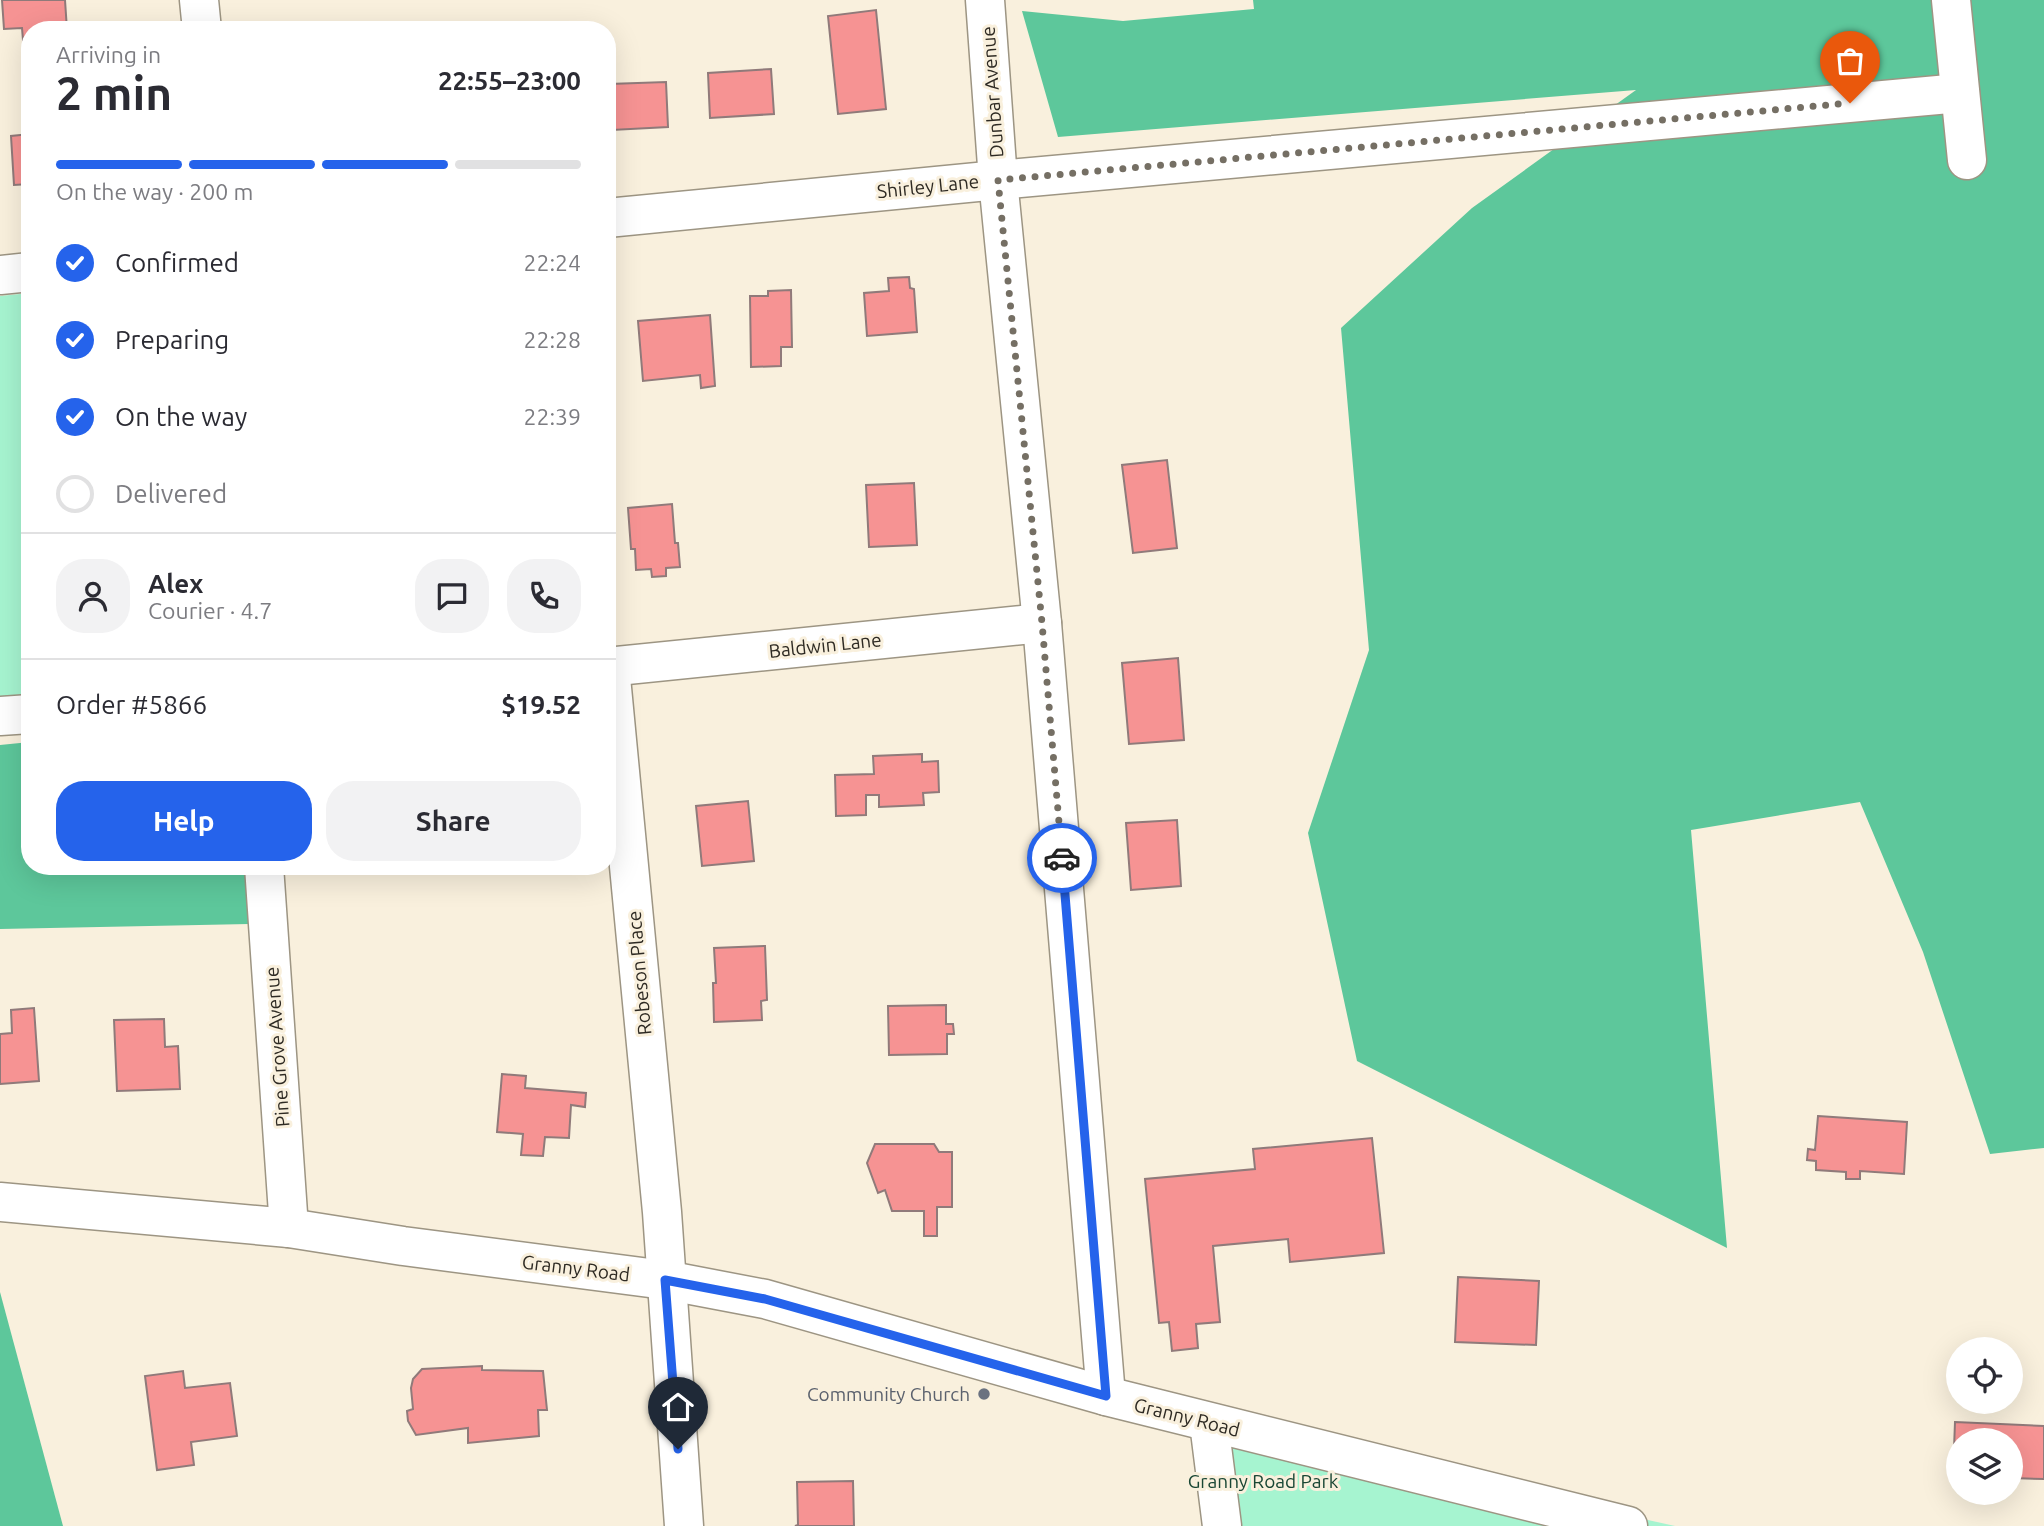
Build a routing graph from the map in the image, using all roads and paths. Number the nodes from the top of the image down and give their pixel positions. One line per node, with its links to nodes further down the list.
1 (199, 0): 4 (street)
2 (985, 0): 7 (street, Dunbar Avenue)
3 (1951, 0): 5 (street)
4 (201, 21)
5 (1959, 93): 6 (street); 7 (street, Shirley Lane)
6 (1967, 160)
7 (998, 180): 8 (street, Shirley Lane); 11 (street, Dunbar Avenue)
8 (616, 217)
9 (21, 273): 10 (street)
10 (0, 275)
11 (1042, 623): 12 (street, Baldwin Lane); 20 (street, Dunbar Avenue)
12 (616, 666)
13 (21, 715): 14 (street)
14 (0, 716)
15 (616, 739): 19 (street, Robeson Place)
16 (265, 875): 18 (street, Pine Grove Avenue)
17 (0, 1202): 18 (street, Granny Road)
18 (289, 1228): 19 (street, Granny Road)
19 (665, 1280): 20 (street, Granny Road); 22 (street, Robeson Place)
20 (1106, 1396): 21 (street, Granny Road)
21 (1209, 1423): 23 (street); 24 (street, Granny Road)
22 (684, 1526)
23 (1222, 1526)
24 (1628, 1526)

